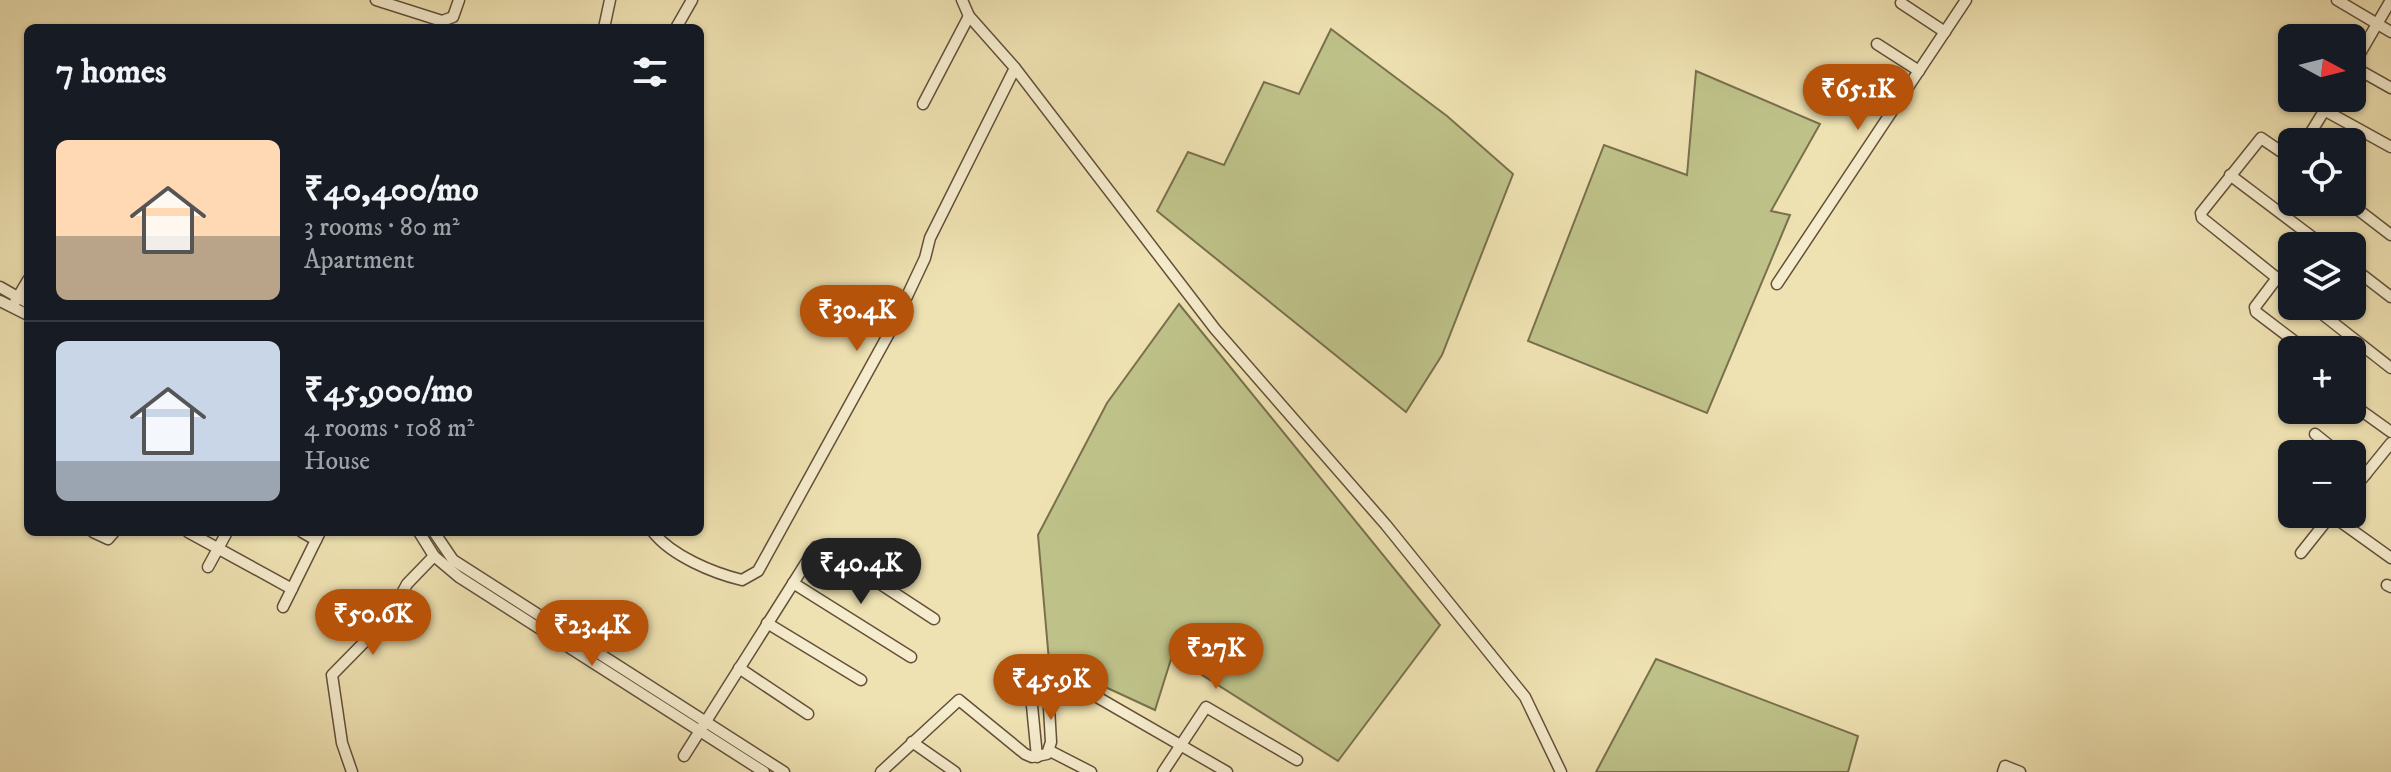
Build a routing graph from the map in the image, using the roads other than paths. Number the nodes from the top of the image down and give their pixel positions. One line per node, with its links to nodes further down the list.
1 (376, 0): 11 (street)
2 (459, 0): 11 (street)
3 (610, 0): 13 (street)
4 (692, 0): 14 (street)
5 (962, 0): 10 (street)
6 (2337, 0): 15 (street)
7 (2391, 0): 15 (street)
8 (1964, 1): 16 (street)
9 (1901, 3): 16 (street)
10 (969, 16): 20 (street); 25 (street)
11 (453, 17): 12 (street)
12 (457, 24)
13 (605, 24)
14 (678, 24)
15 (2377, 24): 17 (street); 18 (street)
16 (1945, 32): 21 (street)
17 (2391, 32)
18 (2366, 43)
19 (1877, 44): 21 (street)
20 (1015, 68): 57 (street); 89 (street)
21 (1919, 71): 26 (street)
22 (2366, 75): 24 (street)
23 (1849, 78): 26 (street)
24 (2391, 88)
25 (923, 104)
26 (1894, 108): 36 (street)
27 (2328, 112): 28 (street)
28 (2391, 147)
29 (2278, 150): 30 (street)
30 (2230, 175): 32 (street); 34 (street)
31 (2366, 216): 33 (street)
32 (2305, 232)
33 (2391, 235)
34 (2277, 278): 42 (street)
35 (2366, 278): 38 (street)
36 (1777, 284)
37 (0, 287): 40 (street)
38 (2391, 297)
39 (0, 301): 40 (street)
40 (19, 302)
41 (2330, 320): 43 (street)
42 (2288, 336)
43 (2391, 368)
44 (2366, 414): 45 (street)
45 (2391, 432)
46 (2315, 434): 47 (street)
47 (2322, 440)
48 (2391, 443): 49 (street)
49 (2366, 474)
50 (2321, 528): 59 (street)
51 (2350, 528): 61 (street)
52 (195, 536): 58 (street)
53 (225, 536): 58 (street)
54 (318, 536): 64 (street)
55 (422, 536): 60 (street)
56 (437, 536): 73 (street)
57 (657, 536)
58 (218, 549): 62 (street); 64 (street)
59 (2301, 553)
60 (434, 556): 74 (street); 81 (street)
61 (2391, 558)
62 (208, 567)
63 (793, 583): 66 (street); 67 (street); 68 (street)
64 (292, 589): 65 (street)
65 (283, 607)
66 (934, 619)
67 (767, 623): 69 (street); 71 (street)
68 (911, 657)
69 (739, 668): 72 (street); 73 (street)
70 (1047, 673): 76 (street); 77 (street); 79 (street)
71 (861, 680)
72 (808, 714)
73 (707, 720): 74 (street); 83 (street)
74 (699, 731): 78 (street); 82 (street)
75 (912, 742): 79 (street); 84 (street); 85 (street)
76 (1180, 744): 80 (street); 87 (street); 88 (street)
77 (1050, 751): 79 (street); 86 (street)
78 (684, 756)
79 (1037, 757)
80 (1297, 760)
81 (352, 772)
82 (764, 772)
83 (784, 772)
84 (881, 772)
85 (955, 772)
86 (1091, 772)
87 (1163, 772)
88 (1227, 772)
89 (1561, 772)
90 (2003, 772): 91 (street)
91 (2020, 772)

